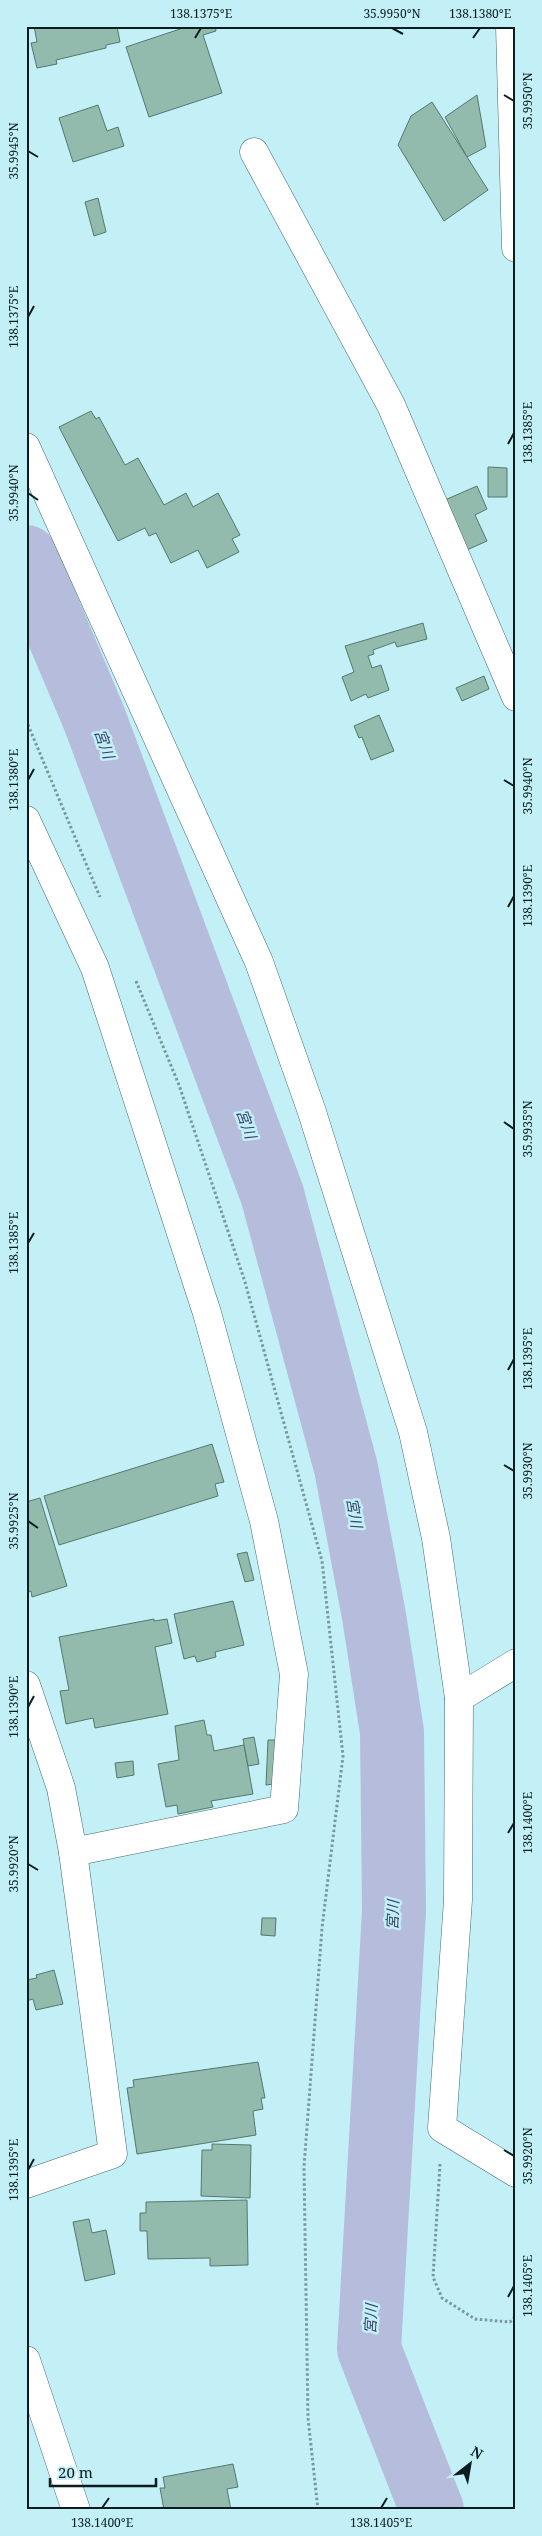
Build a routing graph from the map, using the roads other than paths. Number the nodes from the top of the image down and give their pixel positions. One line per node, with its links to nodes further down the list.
1 (510, 26): 2 (street)
2 (513, 120): 4 (street)
3 (254, 152): 6 (street)
4 (516, 248)
5 (26, 447): 10 (street)
6 (516, 698)
7 (26, 820): 11 (street)
8 (516, 1663): 10 (street)
9 (26, 1686): 11 (street)
10 (459, 1698): 12 (street)
11 (73, 1852): 13 (street)
12 (516, 2173)
13 (26, 2184)
14 (26, 2360): 15 (street)
15 (76, 2510)

